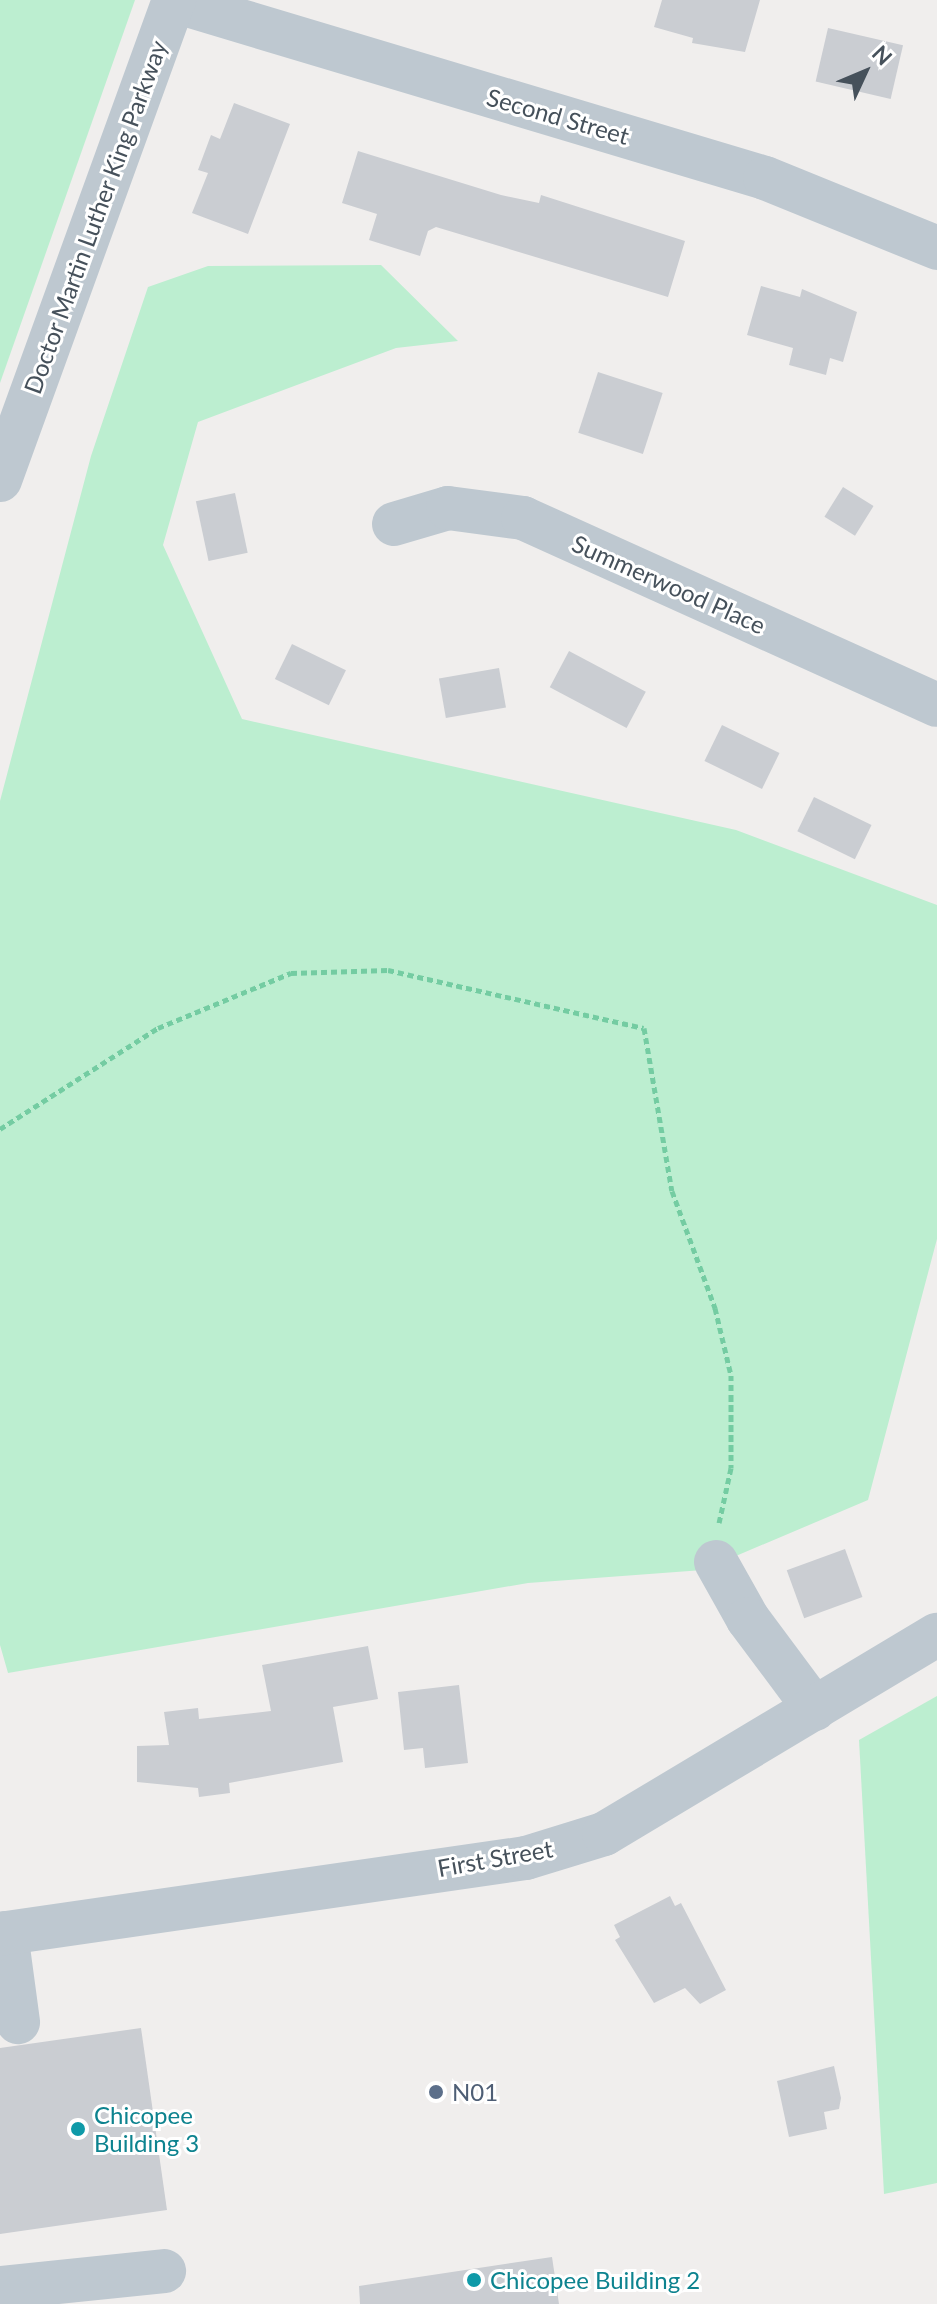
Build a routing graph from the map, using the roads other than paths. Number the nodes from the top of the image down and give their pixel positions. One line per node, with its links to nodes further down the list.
1 (174, 1): 2 (street, Second Street); 3 (street, Doctor Martin Luther King Parkway)
2 (937, 248)
3 (0, 480)
4 (394, 524): 5 (street, Summerwood Place)
5 (937, 705)
6 (716, 1562): 8 (street)
7 (937, 1635): 8 (street, First Street)
8 (815, 1709): 9 (street, First Street)
9 (3, 1934): 10 (street)
10 (18, 2022)
11 (164, 2271): 12 (street)
12 (0, 2288)

